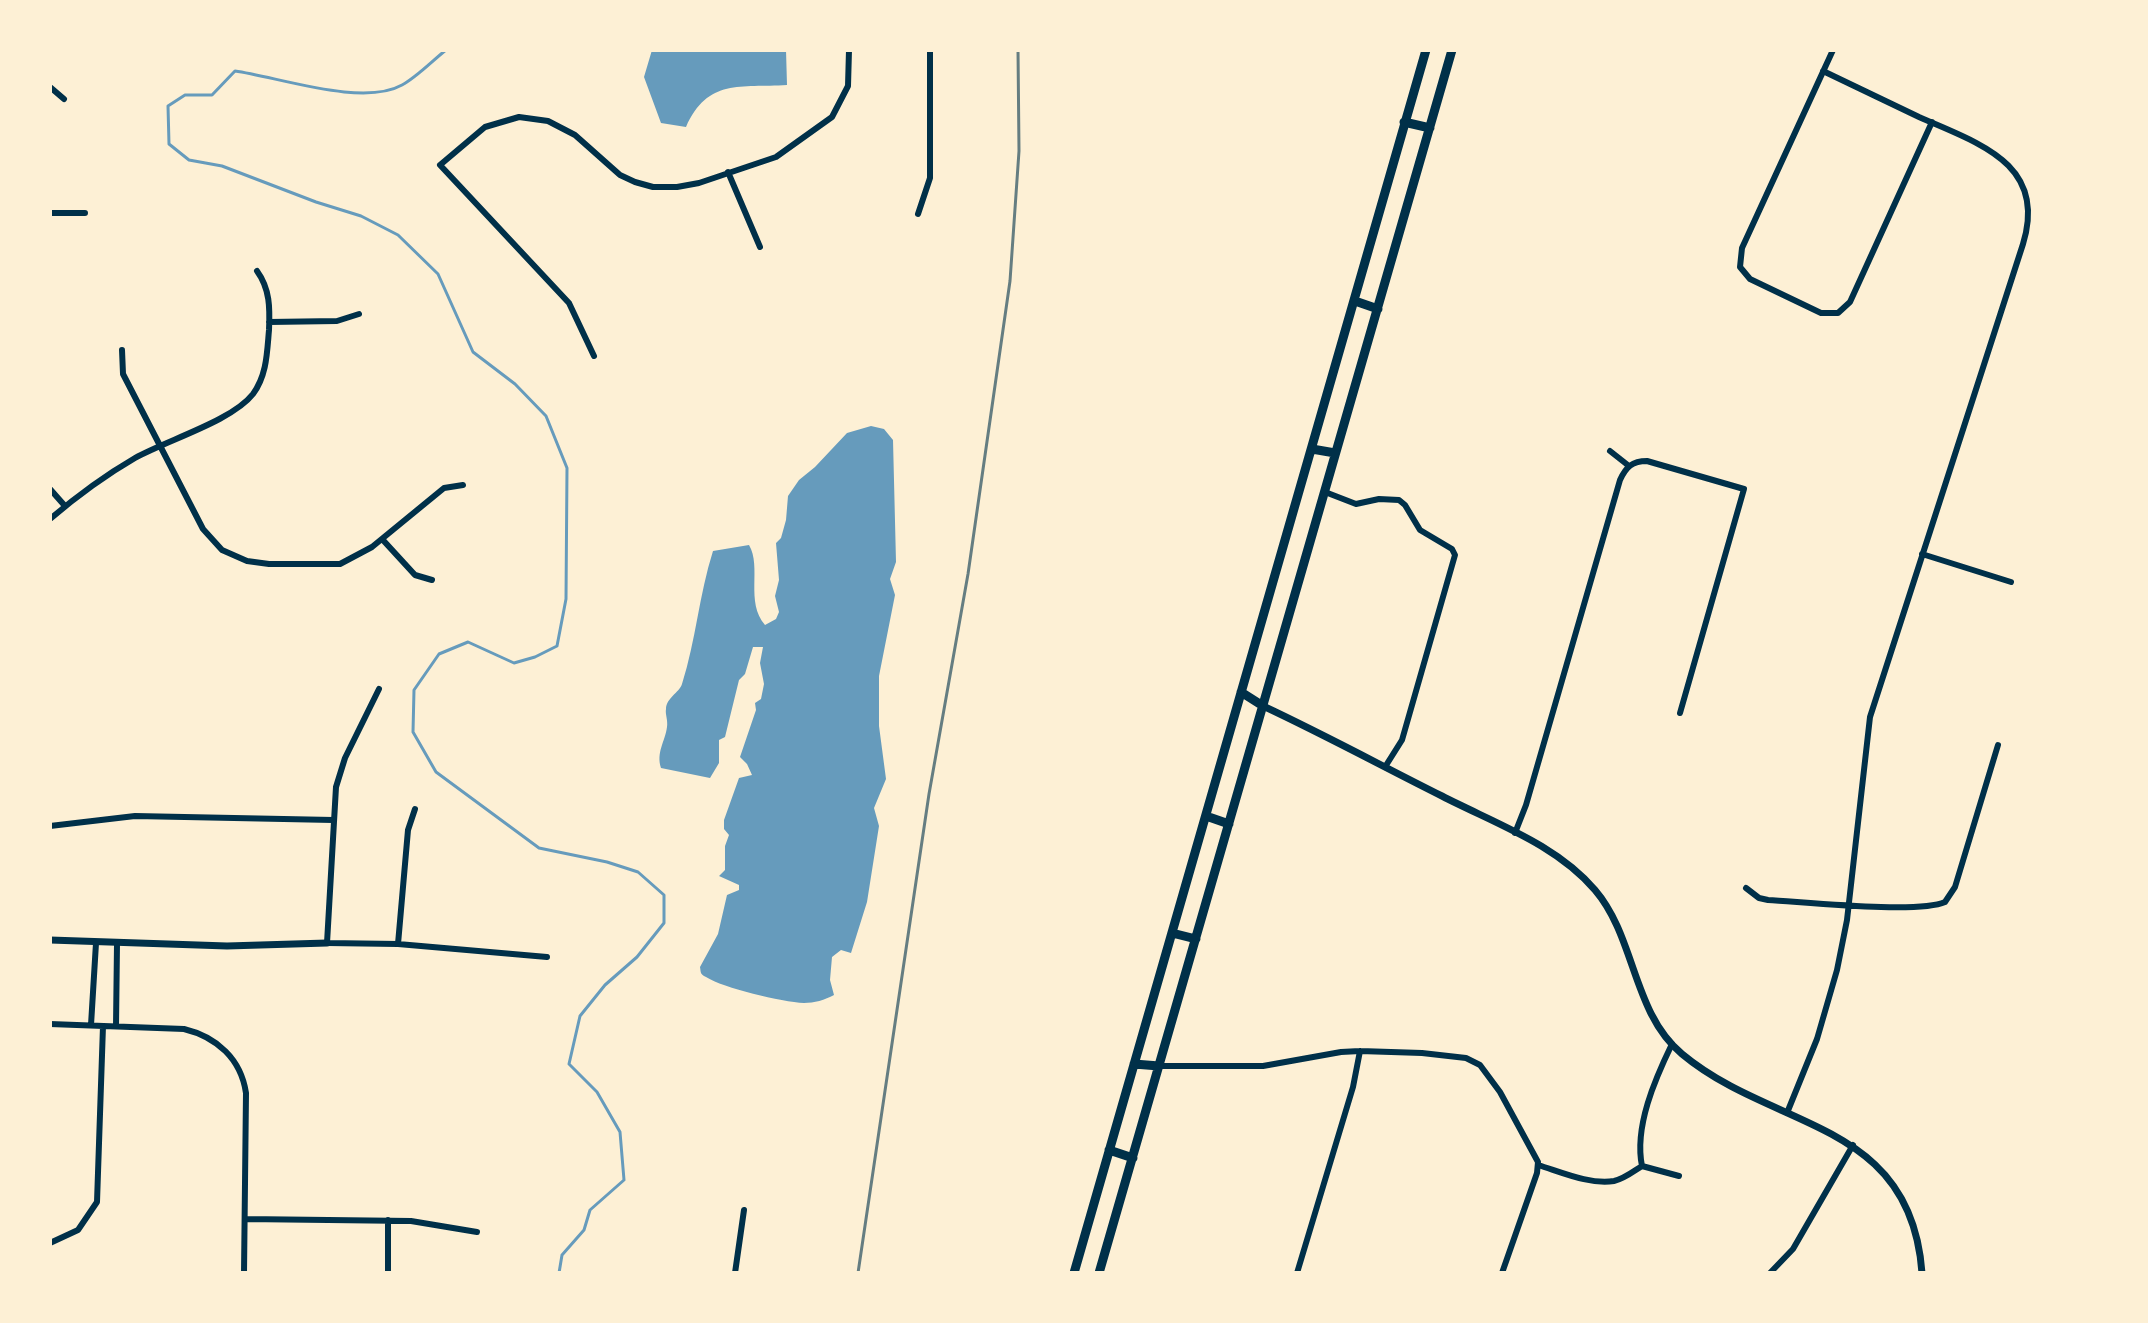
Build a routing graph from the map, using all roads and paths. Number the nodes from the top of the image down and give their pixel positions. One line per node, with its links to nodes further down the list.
1 (849, 50): 12 (street)
2 (930, 50): 15 (street)
3 (1426, 50): 9 (main road)
4 (1452, 50): 11 (main road)
5 (1833, 50): 6 (street)
6 (1823, 71): 10 (street); 17 (street)
7 (50, 87): 8 (street)
8 (64, 99)
9 (1404, 122): 11 (main road); 20 (main road)
10 (1932, 122): 22 (street); 39 (street)
11 (1430, 128): 21 (main road)
12 (728, 172): 16 (street); 27 (street)
13 (50, 213): 14 (street)
14 (85, 213)
15 (918, 214)
16 (760, 247)
17 (1740, 267): 19 (street); 22 (street)
18 (257, 271): 24 (street)
19 (1729, 272)
20 (1355, 301): 21 (main road); 29 (main road)
21 (1378, 309): 31 (main road)
22 (1838, 313): 25 (street)
23 (359, 314): 24 (street)
24 (269, 322): 28 (street)
25 (1841, 324)
26 (122, 350): 28 (street)
27 (594, 356)
28 (159, 446): 36 (street); 38 (street)
29 (1312, 449): 31 (main road); 43 (main road)
30 (1610, 451): 32 (street)
31 (1335, 453): 35 (main road)
32 (1629, 466): 45 (street); 53 (street)
33 (463, 485): 38 (street)
34 (50, 489): 36 (street)
35 (1325, 492): 44 (main road); 47 (street)
36 (65, 506): 37 (street)
37 (50, 519)
38 (382, 539): 40 (street)
39 (1922, 554): 41 (street); 55 (street)
40 (432, 580)
41 (2011, 582)
42 (379, 689): 50 (street)
43 (1241, 692): 44 (main road); 49 (main road)
44 (1263, 706): 47 (street); 51 (main road)
45 (1680, 713)
46 (1998, 745): 55 (street)
47 (1385, 767): 53 (street)
48 (415, 809): 62 (street)
49 (1206, 816): 51 (main road); 56 (main road)
50 (333, 820): 52 (street); 60 (street)
51 (1229, 824): 57 (main road)
52 (50, 826)
53 (1515, 833): 68 (street)
54 (1746, 888): 55 (street)
55 (1849, 905): 72 (street)
56 (1172, 933): 57 (main road); 70 (main road)
57 (1196, 939): 71 (main road)
58 (50, 940): 59 (street)
59 (96, 943): 61 (street); 65 (street)
60 (327, 943): 61 (street); 62 (street)
61 (117, 944): 67 (street)
62 (398, 944): 63 (street)
63 (547, 957)
64 (50, 1024): 65 (street)
65 (91, 1025): 66 (street)
66 (103, 1026): 67 (street); 83 (street)
67 (116, 1026): 80 (street)
68 (1672, 1044): 72 (street); 77 (street)
69 (1360, 1051): 71 (street); 76 (street); 89 (street)
70 (1134, 1064): 71 (main road); 74 (main road)
71 (1159, 1066): 75 (main road)
72 (1787, 1113): 73 (street)
73 (1853, 1145): 91 (street); 92 (street)
74 (1109, 1150): 75 (main road); 87 (main road)
75 (1133, 1158): 88 (main road)
76 (1538, 1165): 77 (street); 90 (street)
77 (1642, 1166): 78 (street)
78 (1679, 1176)
79 (744, 1210): 86 (street)
80 (245, 1219): 81 (street); 84 (street)
81 (388, 1220): 82 (street); 85 (street)
82 (477, 1232)
83 (50, 1243)
84 (244, 1273)
85 (388, 1273)
86 (735, 1273)
87 (1074, 1273)
88 (1099, 1273)
89 (1297, 1273)
90 (1502, 1273)
91 (1770, 1273)
92 (1922, 1273)

